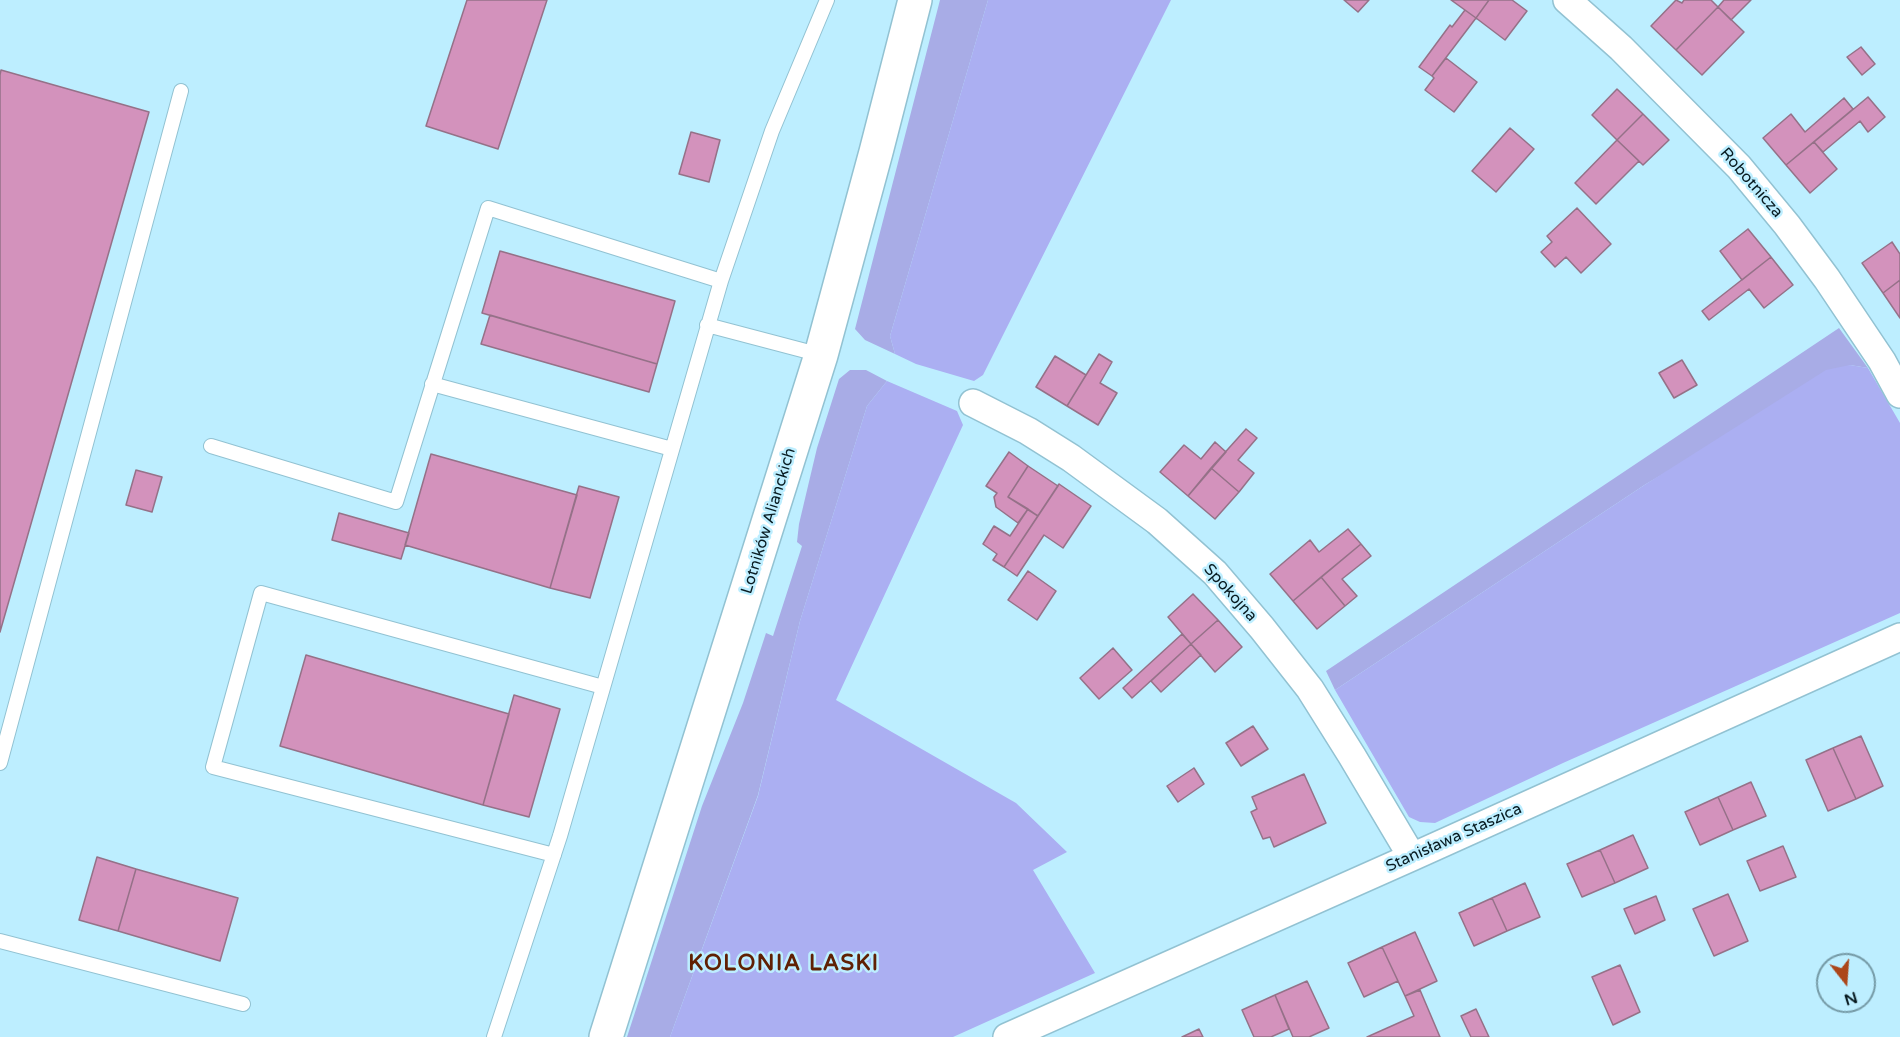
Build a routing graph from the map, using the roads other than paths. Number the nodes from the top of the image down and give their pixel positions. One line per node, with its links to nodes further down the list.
1 (827, 0): 5 (lane)
2 (915, 0): 7 (main road, Lotników Alianckich)
3 (1567, 0): 9 (street, Robotnicza)
4 (181, 91): 15 (lane)
5 (721, 281): 6 (lane); 8 (lane)
6 (707, 325): 7 (lane); 12 (lane)
7 (821, 355): 21 (main road, Lotników Alianckich)
8 (432, 384): 11 (lane); 12 (lane)
9 (1900, 394)
10 (973, 404): 17 (street, Spokojna)
11 (210, 446)
12 (672, 449): 14 (lane)
13 (1900, 637): 17 (street, Stanisława Staszica)
14 (603, 687): 16 (lane); 16 (lane)
15 (0, 763)
16 (554, 855): 20 (lane)
17 (1412, 857): 22 (street, Stanisława Staszica)
18 (0, 941): 19 (lane)
19 (243, 1004)
20 (494, 1037)
21 (606, 1037)
22 (1008, 1037)

